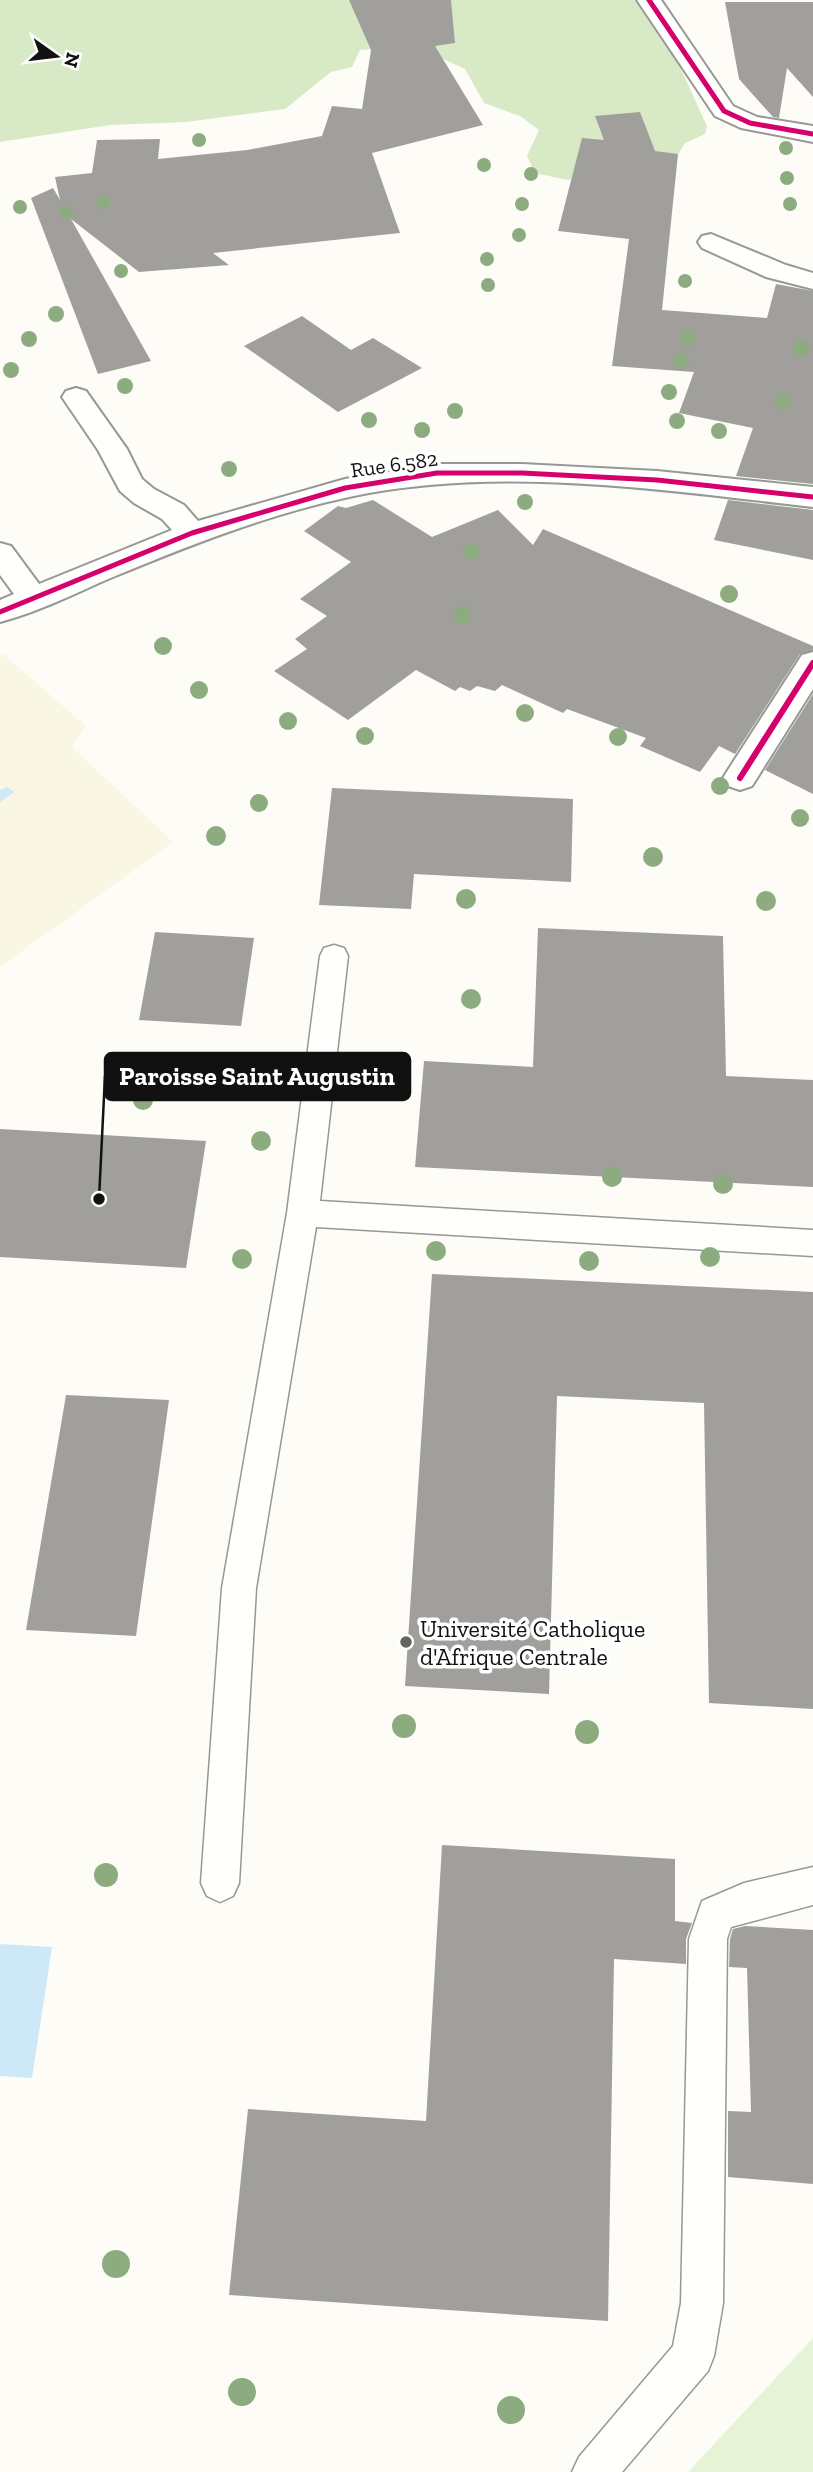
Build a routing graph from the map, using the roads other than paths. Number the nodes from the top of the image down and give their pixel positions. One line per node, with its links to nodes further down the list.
1 (649, 0): 2 (street)
2 (813, 134)
3 (711, 242): 4 (street)
4 (813, 281)
5 (76, 397): 7 (street)
6 (813, 497): 7 (street, Rue 6.582)
7 (192, 533): 9 (street, Rue 6.582)
8 (0, 553): 9 (street)
9 (34, 599): 10 (street, Rue 6.582)
10 (0, 612)
11 (813, 663): 12 (street)
12 (740, 778)
13 (334, 956): 14 (lane)
14 (303, 1213): 15 (lane); 16 (lane)
15 (813, 1243)
16 (220, 1883)
17 (813, 1886): 18 (lane)
18 (594, 2472)

